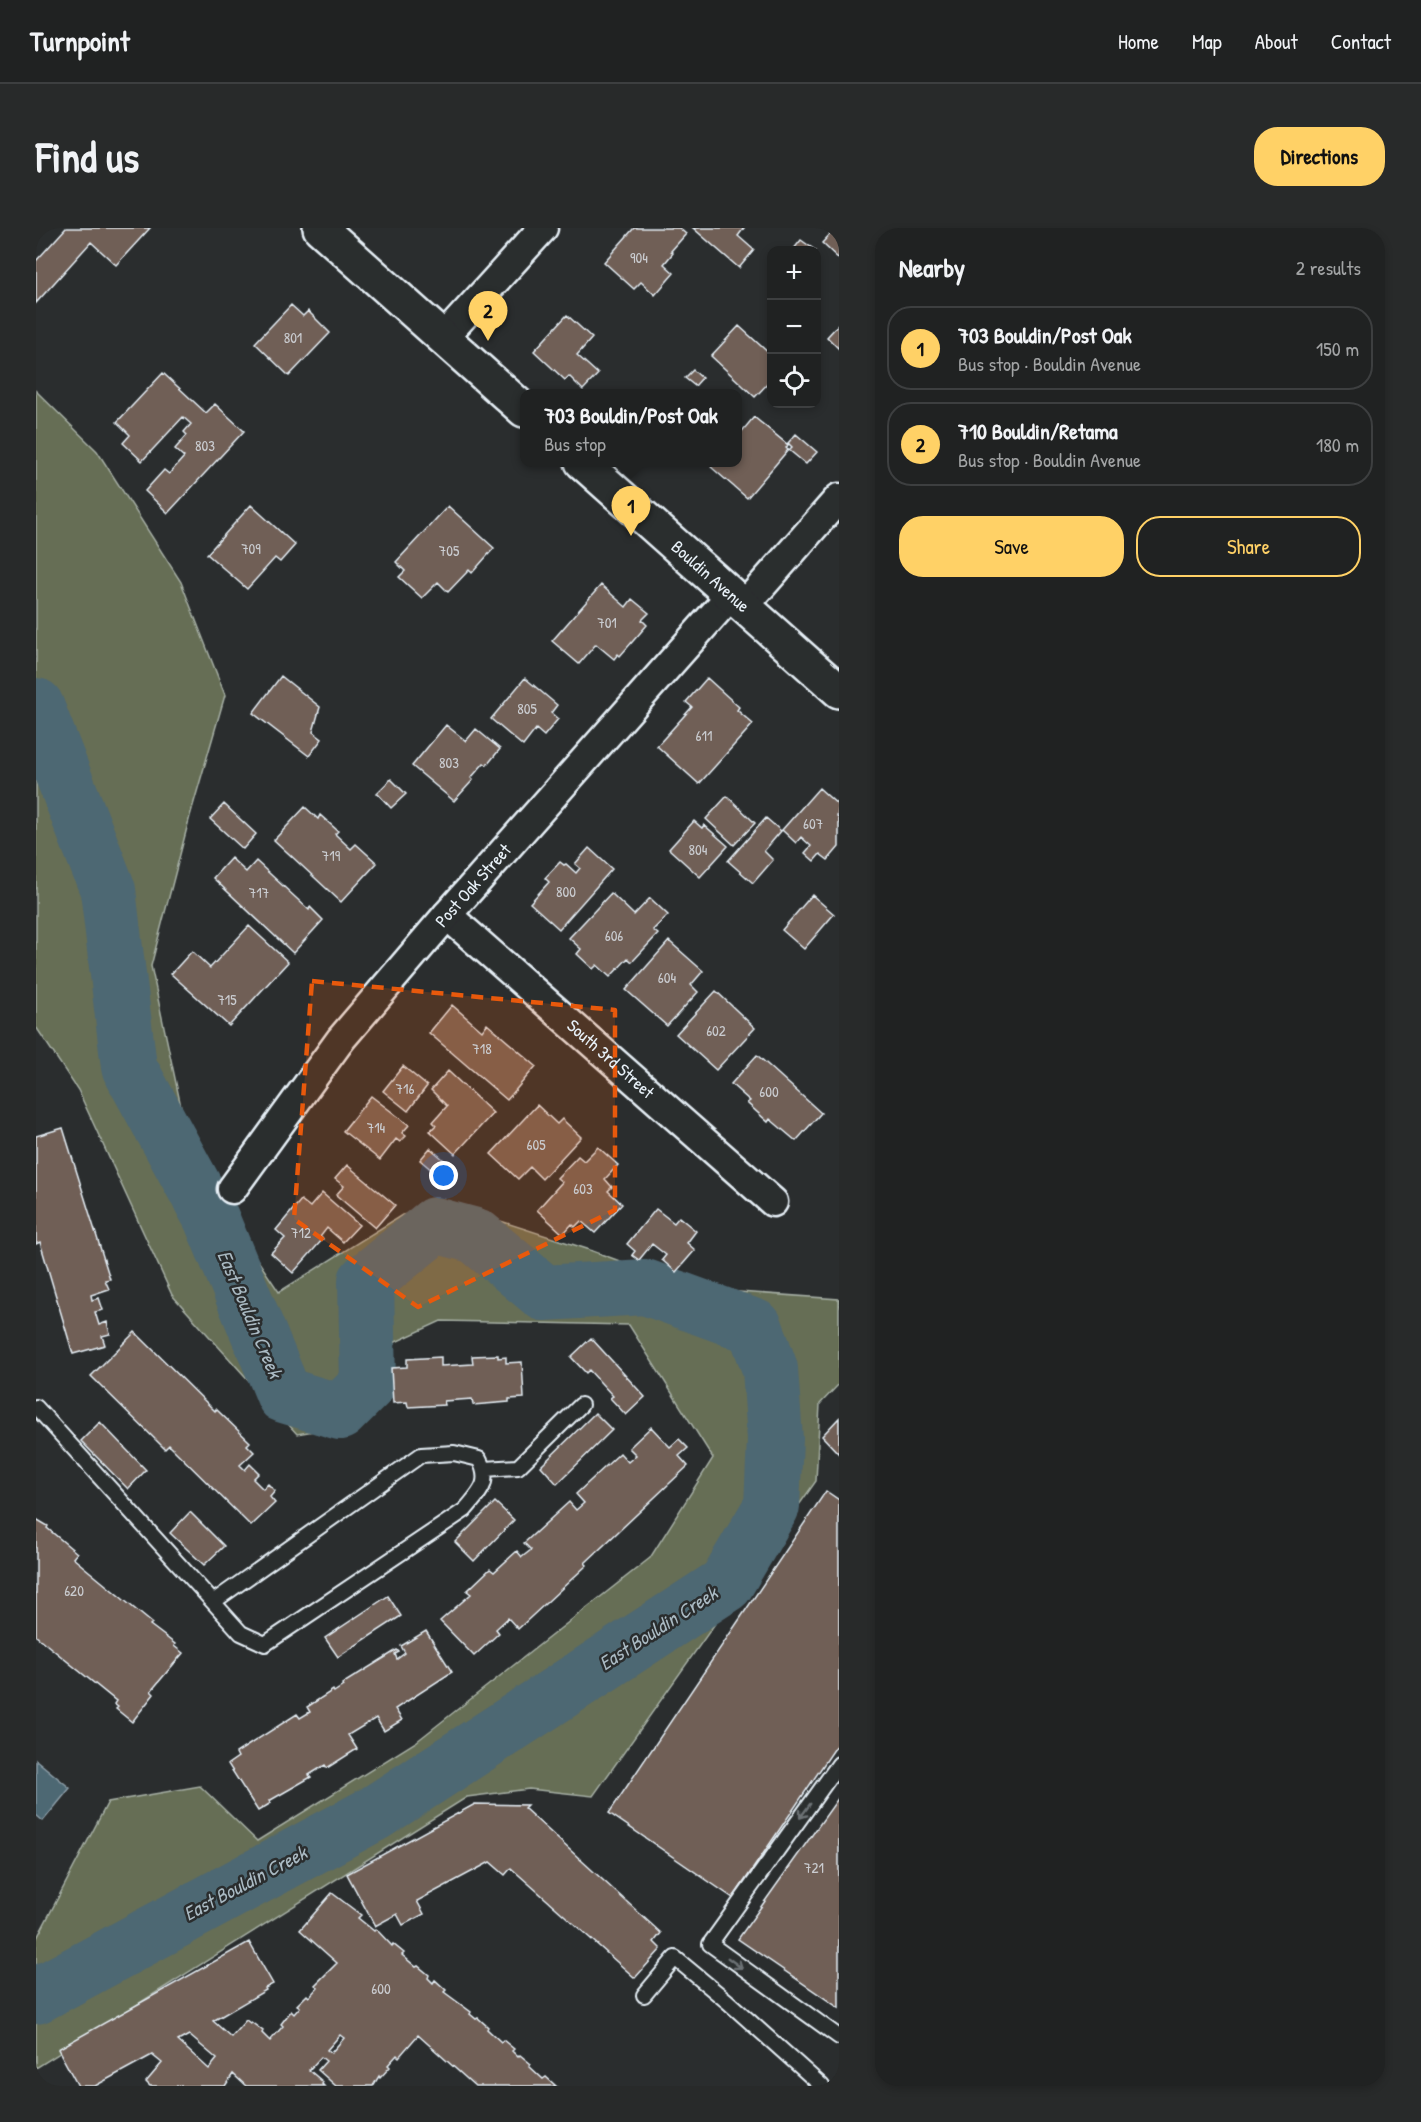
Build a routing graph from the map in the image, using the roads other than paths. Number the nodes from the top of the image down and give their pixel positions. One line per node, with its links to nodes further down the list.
1 (320, 228): 3 (street)
2 (543, 228): 3 (street)
3 (444, 337): 4 (street)
4 (520, 405)
5 (587, 467): 7 (street, Bouldin Avenue)
6 (839, 498): 7 (street, Post Oak Street)
7 (738, 600): 8 (street, Bouldin Avenue); 9 (street, Post Oak Street)
8 (839, 691)
9 (447, 915): 10 (street, Post Oak Street); 11 (street, South 3rd Street)
10 (232, 1189)
11 (773, 1202)
12 (581, 1406): 14 (lane)
13 (36, 1407): 15 (lane)
14 (484, 1469): 15 (lane); 15 (lane)
15 (213, 1602)
16 (839, 1764): 18 (lane, one-way to 18)
17 (644, 1995): 19 (lane)
18 (839, 2037)
19 (822, 2086)

